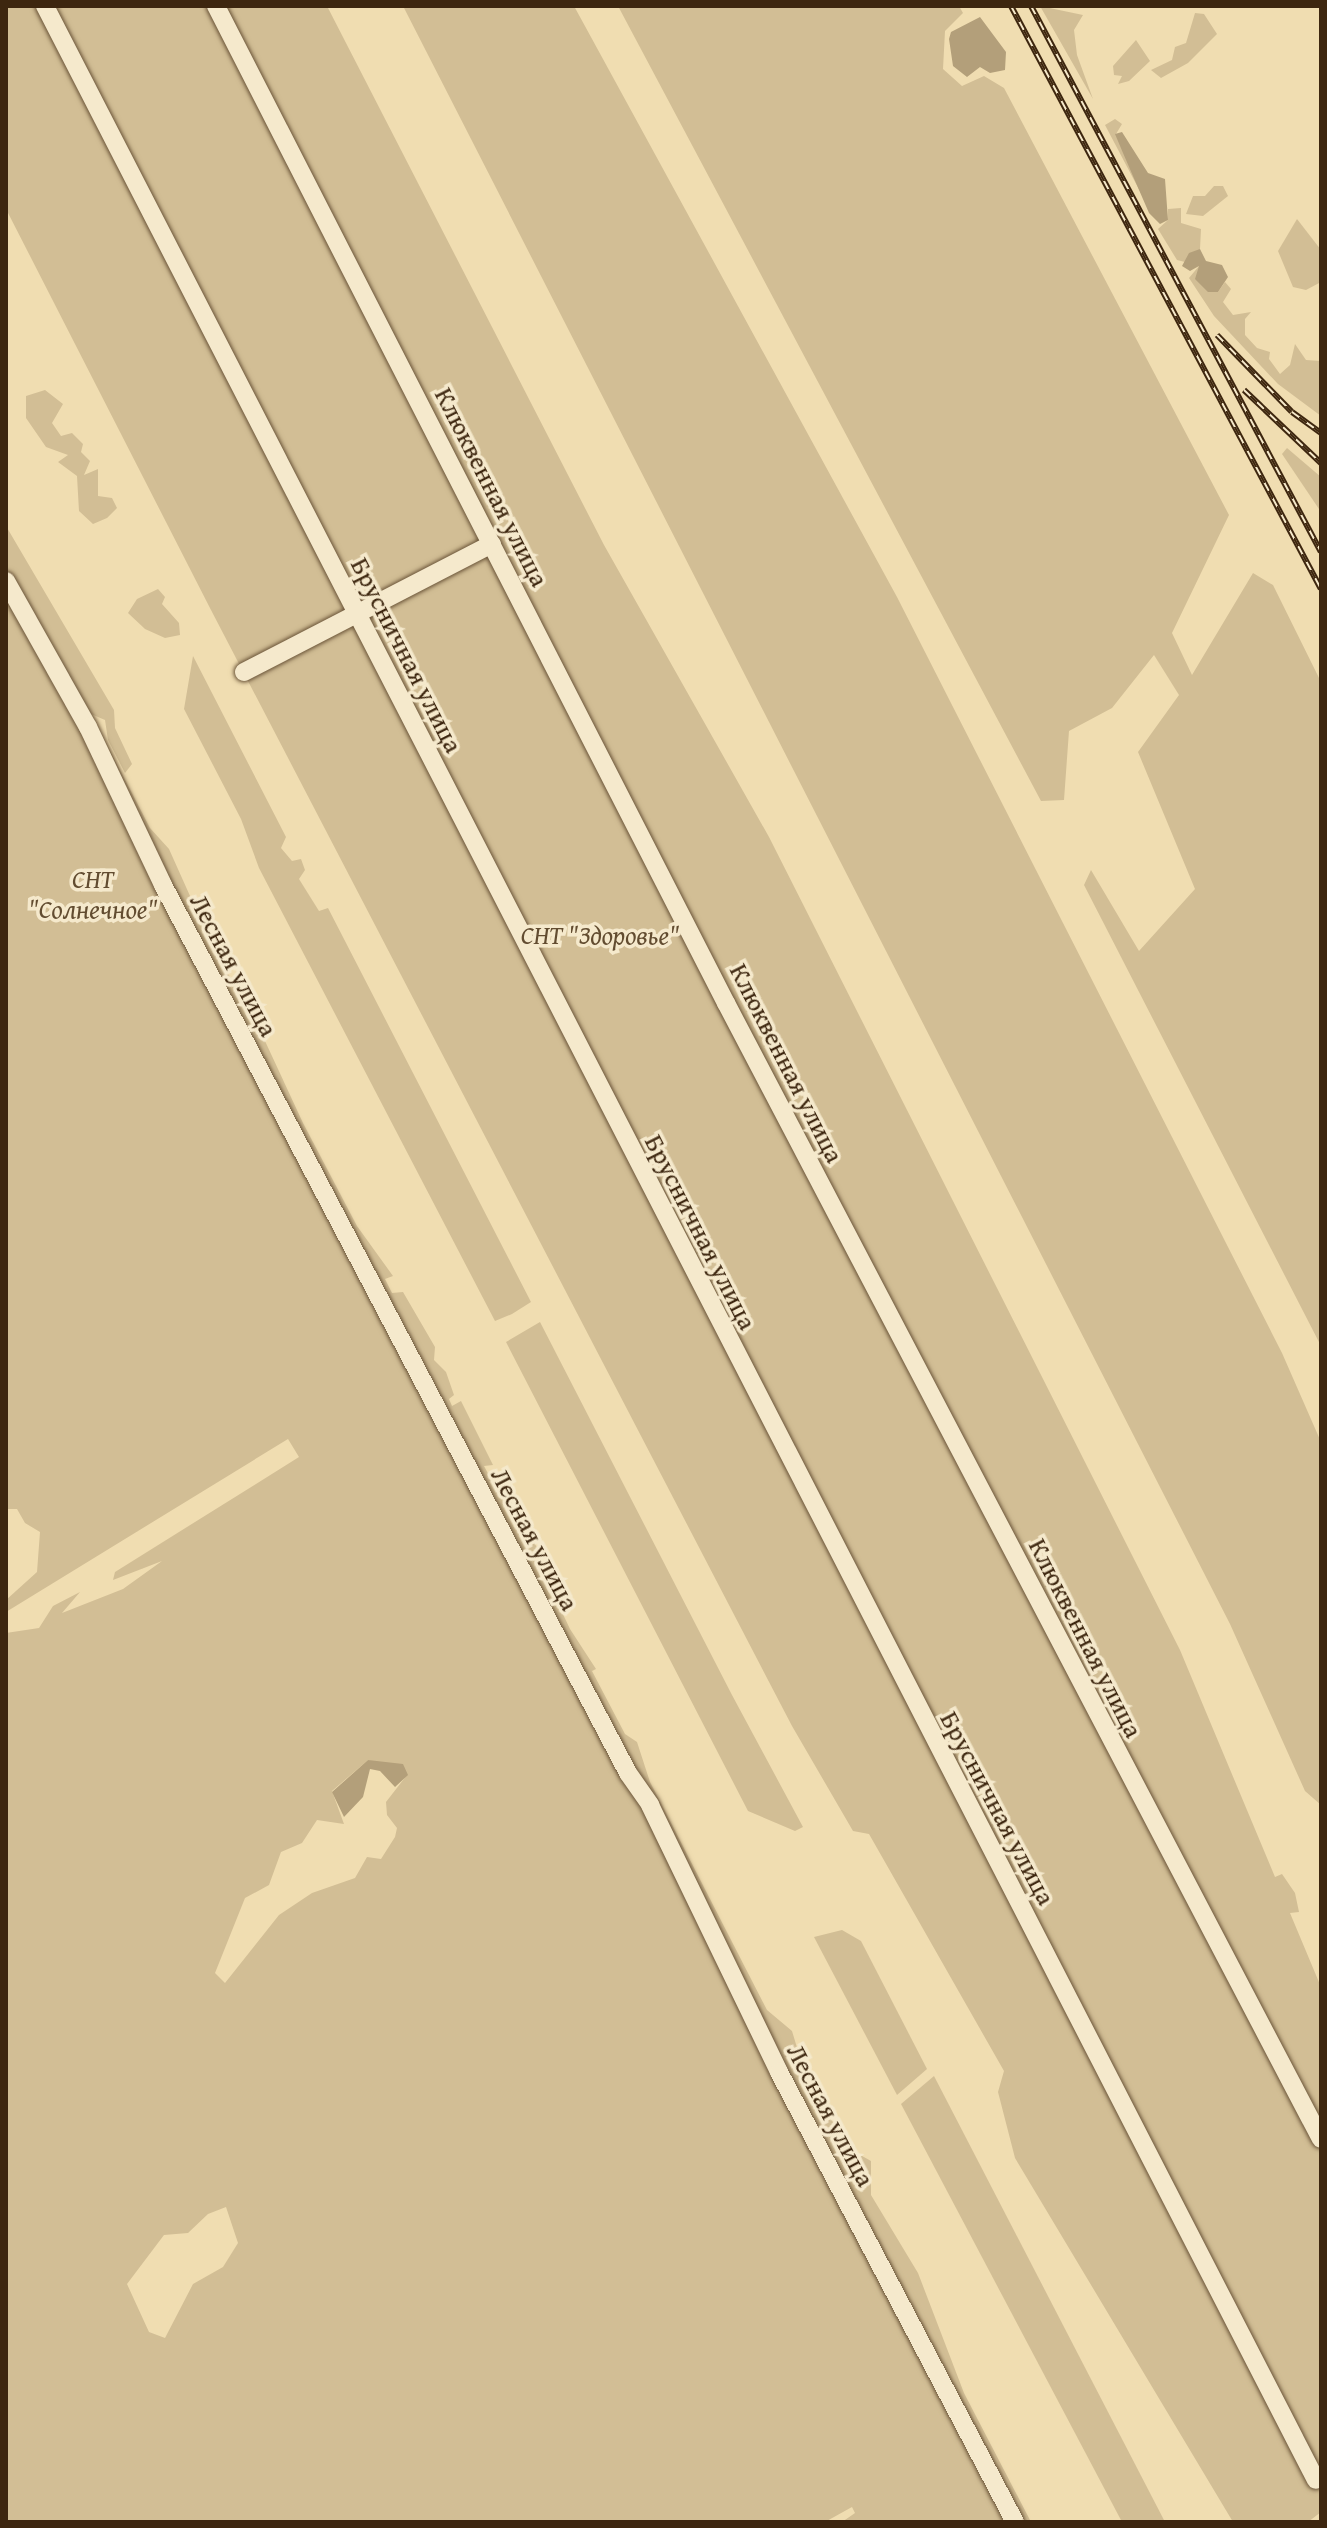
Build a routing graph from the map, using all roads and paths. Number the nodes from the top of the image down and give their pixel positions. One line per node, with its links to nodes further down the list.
1 (45, 6): 5 (street, Брусничная улица)
2 (216, 6): 3 (street, Клюквенная улица)
3 (492, 544): 5 (street); 7 (street, Клюквенная улица)
4 (6, 581): 9 (street, Лесная улица)
5 (357, 614): 6 (street); 8 (street, Брусничная улица)
6 (244, 672)
7 (1321, 2139)
8 (1316, 2480)
9 (1015, 2522)

